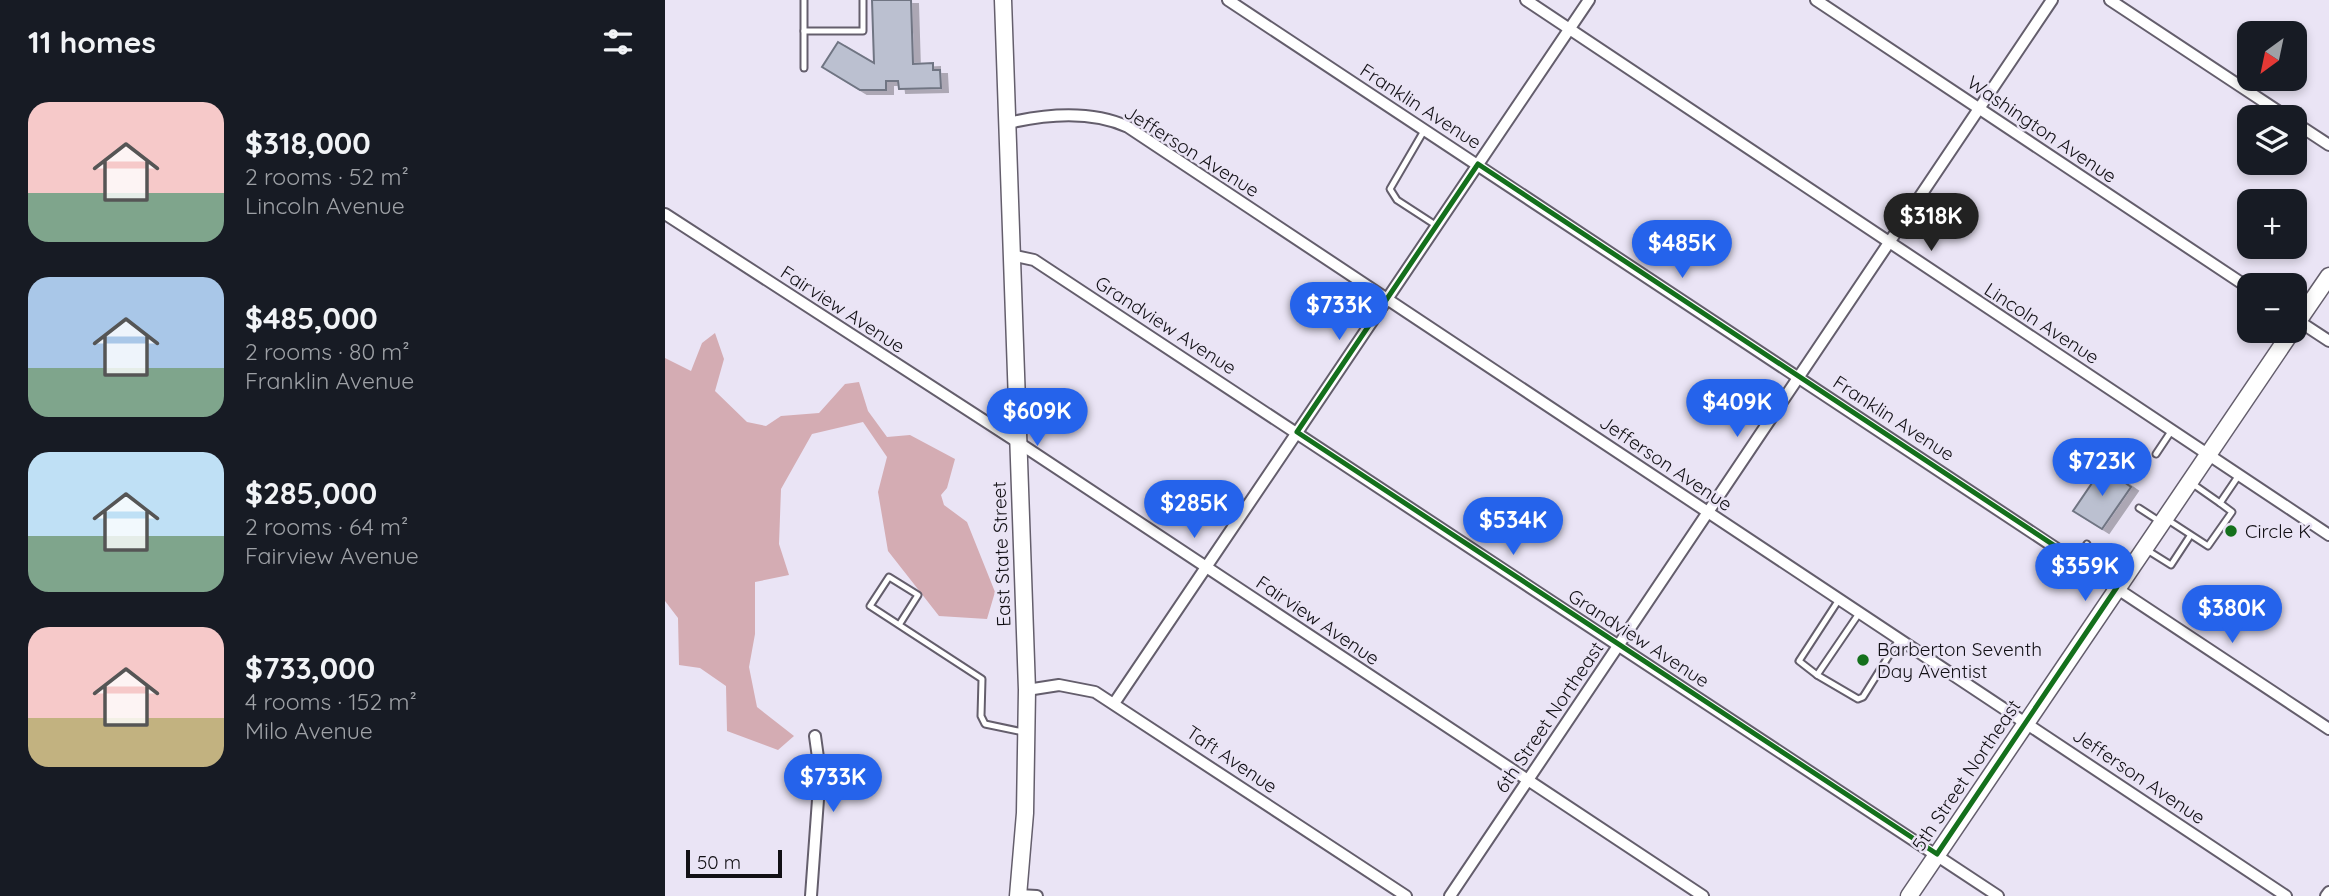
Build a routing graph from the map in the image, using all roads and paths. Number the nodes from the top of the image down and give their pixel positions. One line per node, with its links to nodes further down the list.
1 (804, 0): 11 (lane)
2 (863, 0): 11 (lane)
3 (1003, 0): 15 (street, East State Street)
4 (1228, 0): 16 (street, Franklin Avenue)
5 (1526, 0): 10 (street, Lincoln Avenue)
6 (1589, 0): 10 (street)
7 (1816, 0): 14 (street, Washington Avenue)
8 (2052, 0): 14 (street, 6th Street Northeast)
9 (2111, 0): 13 (street)
10 (1570, 29): 19 (street); 22 (street, Lincoln Avenue)
11 (804, 32): 12 (lane)
12 (804, 68)
13 (2269, 105)
14 (1979, 108): 22 (street, 6th Street Northeast); 25 (street, Washington Avenue)
15 (1008, 123): 23 (street, East State Street); 26 (street, Jefferson Avenue)
16 (1425, 129): 19 (street, Franklin Avenue); 21 (lane)
17 (2307, 131): 18 (street)
18 (2329, 145)
19 (1478, 164): 21 (street); 31 (street, Franklin Avenue)
20 (665, 214): 34 (street, Fairview Avenue)
21 (1437, 226): 26 (street)
22 (1888, 244): 31 (street, 6th Street Northeast); 32 (street, Lincoln Avenue)
23 (1011, 256): 33 (street, Grandview Avenue); 34 (street, East State Street)
24 (2329, 276): 27 (street, 5th Street Northeast)
25 (2237, 280)
26 (1388, 298): 33 (street); 41 (street, Jefferson Avenue)
27 (2307, 307)
28 (2307, 330): 29 (street)
29 (2329, 341)
30 (2282, 343): 36 (street, 5th Street Northeast)
31 (1799, 376): 41 (street, 6th Street Northeast); 47 (street, Franklin Avenue)
32 (2172, 430): 35 (lane); 36 (street, Lincoln Avenue)
33 (1297, 432): 48 (street); 54 (street, Grandview Avenue)
34 (1019, 443): 48 (street, Fairview Avenue); 56 (street, East State Street)
35 (2156, 454)
36 (2209, 454): 37 (street, Lincoln Avenue); 38 (street, 5th Street Northeast)
37 (2239, 475): 39 (lane); 43 (street, Lincoln Avenue)
38 (2190, 482): 39 (lane); 42 (street, 5th Street Northeast)
39 (2220, 503): 44 (lane)
40 (2139, 508): 42 (lane)
41 (1708, 512): 50 (street, Jefferson Avenue); 54 (street, 6th Street Northeast)
42 (2163, 521): 44 (lane); 46 (street, 5th Street Northeast)
43 (2329, 535)
44 (2190, 536): 46 (lane)
45 (2087, 544): 47 (lane)
46 (2144, 548): 49 (street, 5th Street Northeast)
47 (2077, 560): 49 (street, Franklin Avenue)
48 (1206, 567): 57 (street); 62 (street, Fairview Avenue)
49 (2117, 587): 58 (street, 5th Street Northeast); 59 (street, Franklin Avenue)
50 (1840, 598): 51 (street, Jefferson Avenue); 55 (lane)
51 (1860, 612): 53 (street, Jefferson Avenue); 55 (lane)
52 (899, 625): 52 (lane); 60 (lane)
53 (1900, 638): 55 (lane); 58 (street, Jefferson Avenue)
54 (1618, 646): 62 (street, 6th Street Northeast); 63 (street, Grandview Avenue)
55 (1817, 675)
56 (1027, 690): 57 (street, Taft Avenue); 60 (street, East State Street)
57 (1115, 702): 68 (street, Taft Avenue)
58 (2028, 722): 63 (street, 5th Street Northeast); 73 (street, Jefferson Avenue)
59 (2329, 729)
60 (1027, 732): 65 (street, East State Street)
61 (815, 736): 66 (street)
62 (1528, 780): 69 (street, 6th Street Northeast); 70 (street, Fairview Avenue)
63 (1937, 854): 71 (street, 5th Street Northeast); 72 (street, Grandview Avenue)
64 (2329, 892): 74 (street)
65 (1018, 895): 67 (street)
66 (811, 896)
67 (1037, 896)
68 (1406, 896)
69 (1450, 896)
70 (1703, 896)
71 (1909, 896)
72 (1998, 896)
73 (2286, 896)
74 (2326, 896)

